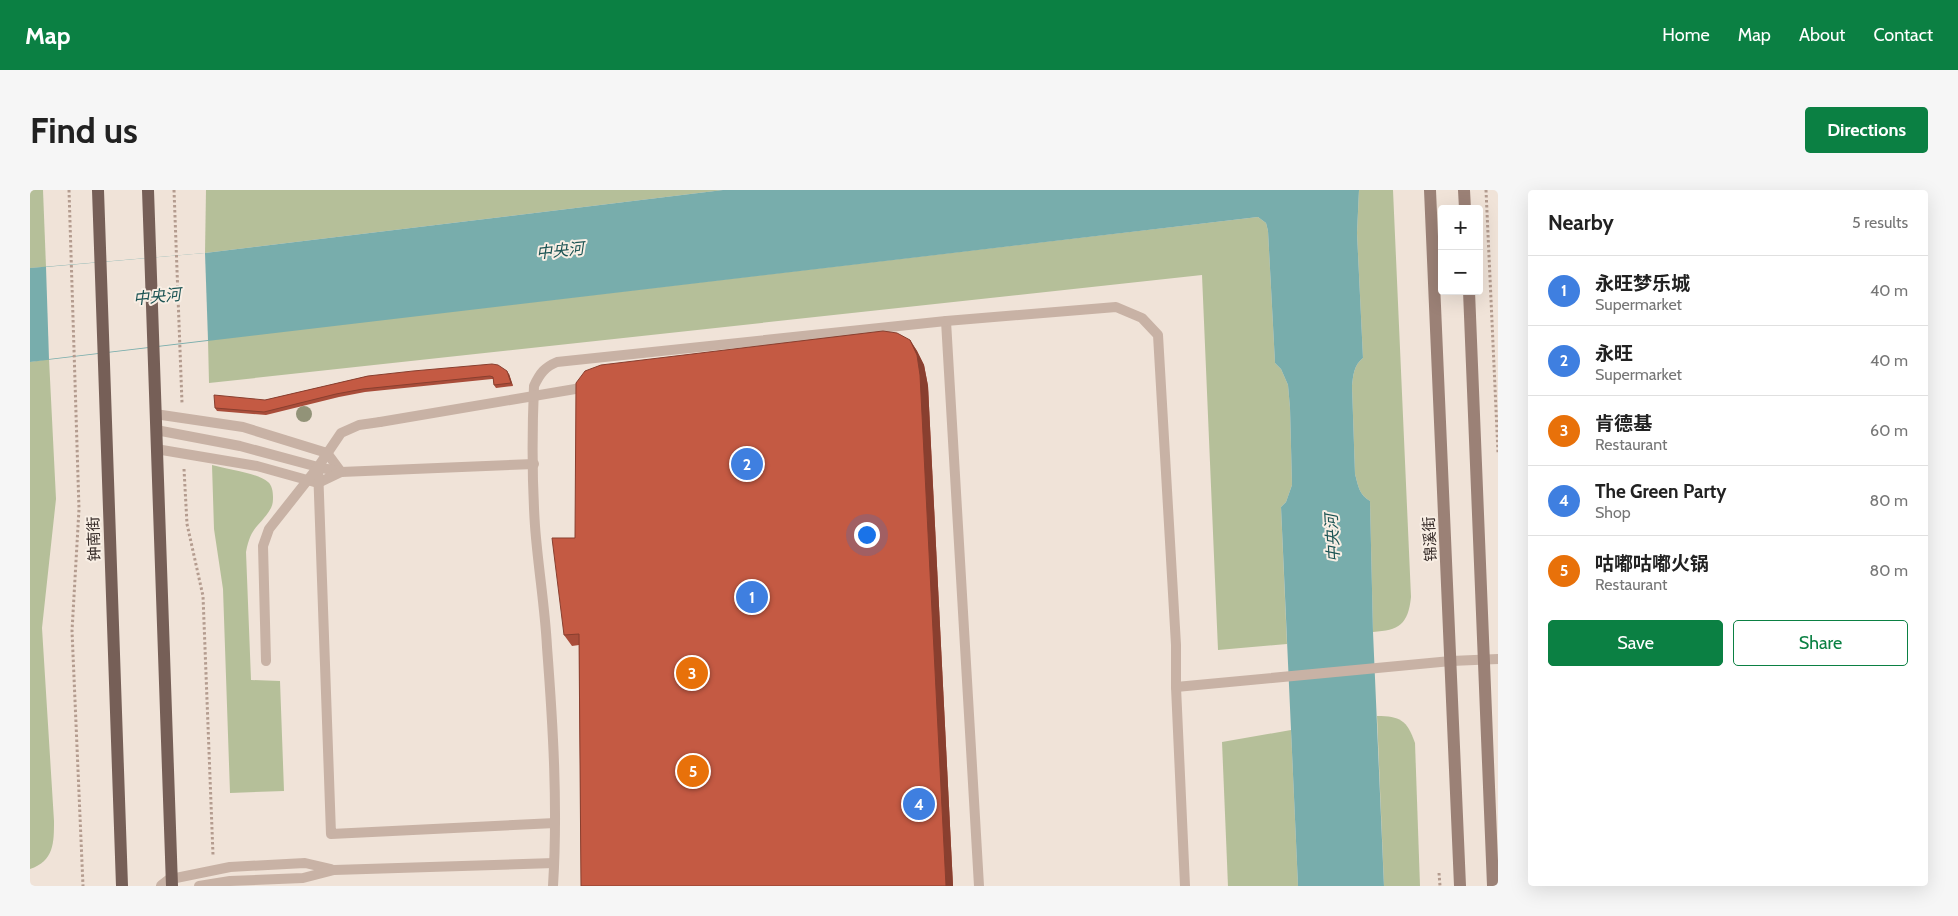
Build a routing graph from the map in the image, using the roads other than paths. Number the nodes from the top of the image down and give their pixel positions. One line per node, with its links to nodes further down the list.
1 (98, 190): 27 (main road, 钟南街)
2 (148, 190): 9 (main road)
3 (1430, 190): 21 (main road, 锦溪街)
4 (1464, 190): 5 (main road)
5 (1465, 205)
6 (1469, 295): 18 (main road)
7 (946, 320): 13 (lane); 22 (lane); 30 (lane)
8 (588, 387): 12 (lane, bridge)
9 (156, 414): 10 (main road); 12 (lane)
10 (156, 430): 11 (main road); 14 (lane)
11 (156, 449): 16 (lane); 26 (main road)
12 (327, 453): 14 (lane); 15 (lane)
13 (534, 464): 15 (lane); 23 (lane)
14 (318, 468): 15 (lane); 16 (lane); 17 (lane)
15 (342, 472): 17 (lane)
16 (306, 480): 17 (lane); 20 (lane)
17 (318, 483): 23 (lane)
18 (1484, 659): 19 (lane); 21 (lane); 33 (main road)
19 (1498, 659)
20 (266, 661)
21 (1451, 661): 22 (lane); 32 (main road, 锦溪街)
22 (1176, 687): 31 (lane)
23 (555, 823): 24 (lane)
24 (554, 864): 25 (lane); 29 (lane)
25 (334, 870): 26 (lane); 28 (lane)
26 (168, 884)
27 (122, 886)
28 (199, 886)
29 (553, 886)
30 (979, 886)
31 (1185, 886)
32 (1460, 886)
33 (1493, 886)

